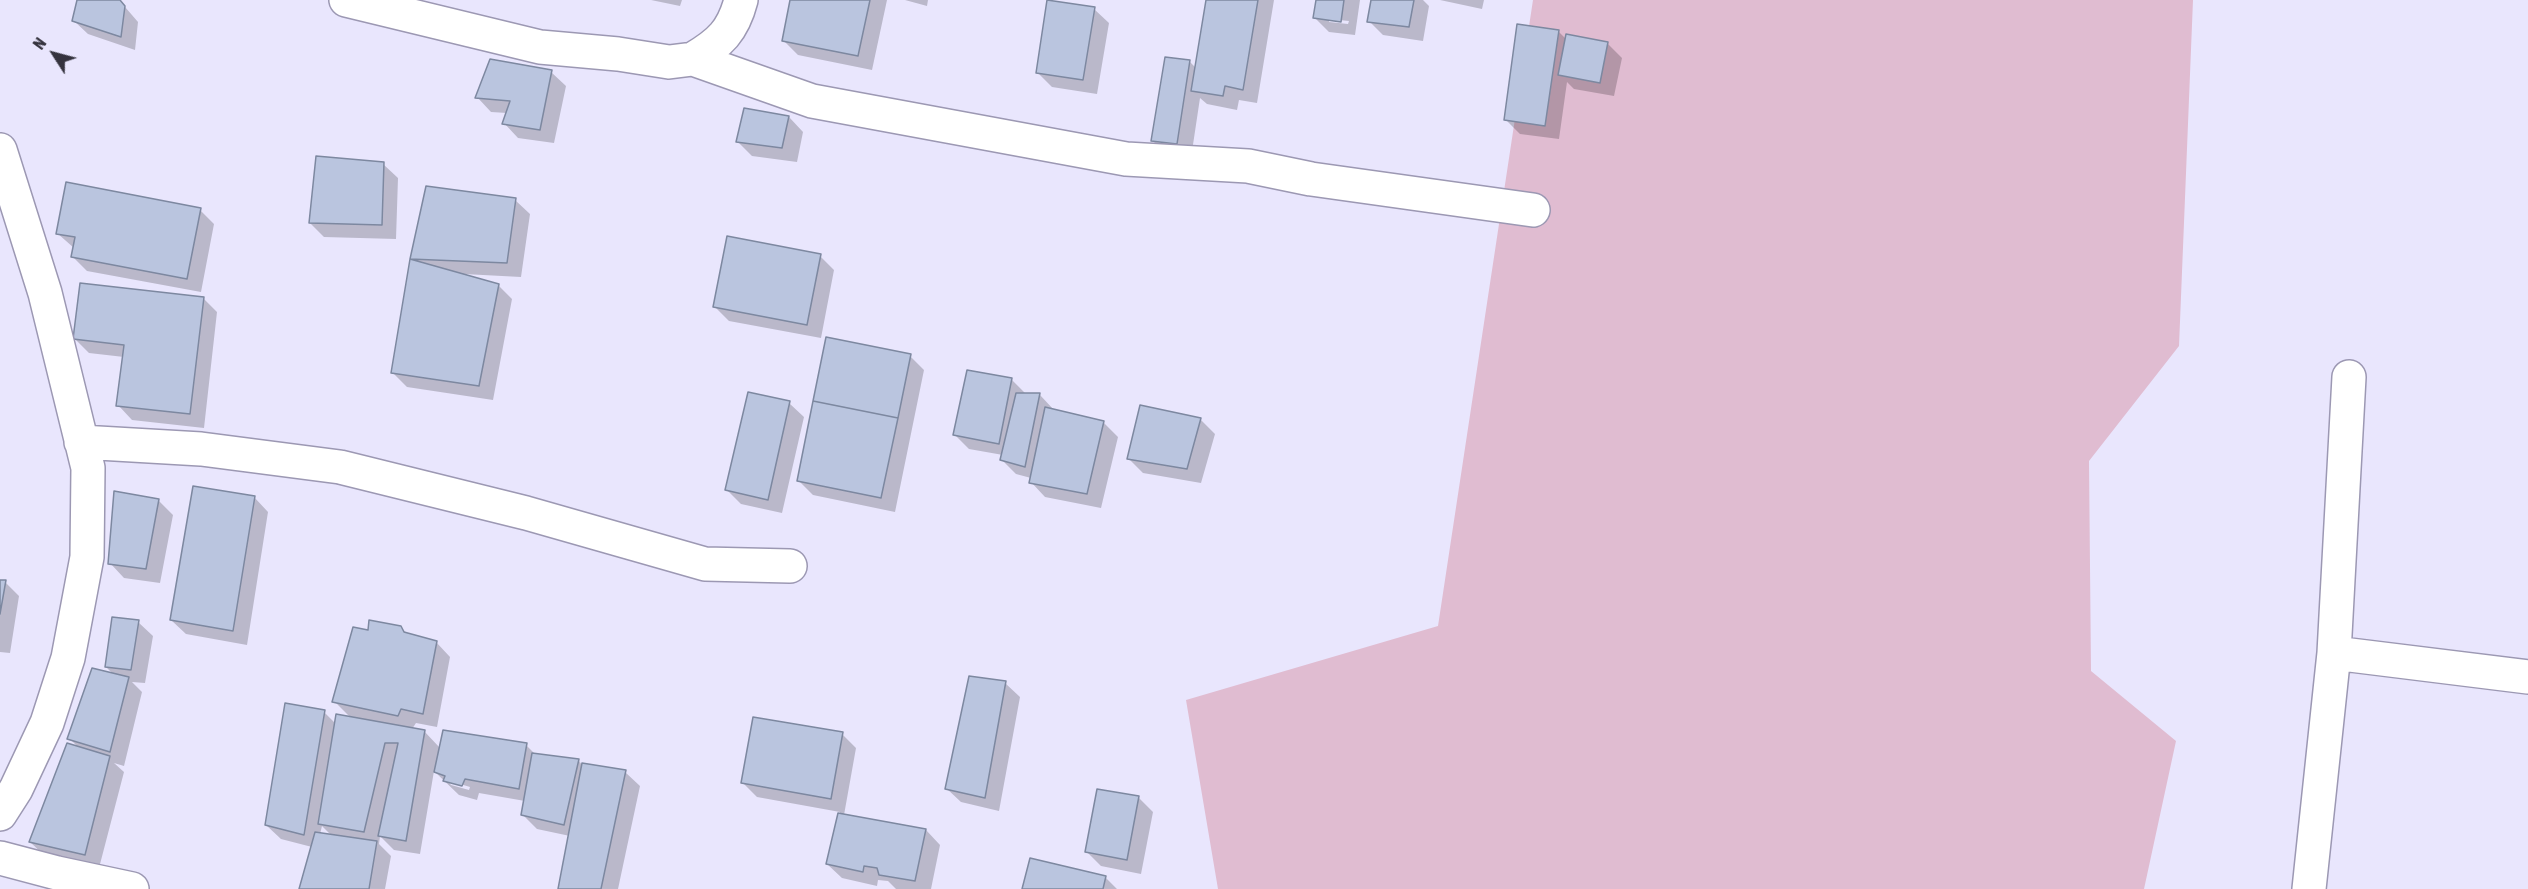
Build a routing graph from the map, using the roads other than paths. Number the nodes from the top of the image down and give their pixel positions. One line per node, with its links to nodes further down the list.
1 (346, 0): 3 (street)
2 (741, 0): 3 (street)
3 (693, 59): 5 (street)
4 (0, 150): 7 (street)
5 (1533, 210)
6 (2349, 377): 9 (street)
7 (81, 442): 8 (street); 11 (street)
8 (790, 566)
9 (2334, 653): 10 (street); 14 (street)
10 (2528, 678)
11 (0, 814)
12 (0, 858): 13 (street)
13 (132, 889)
14 (2309, 889)

